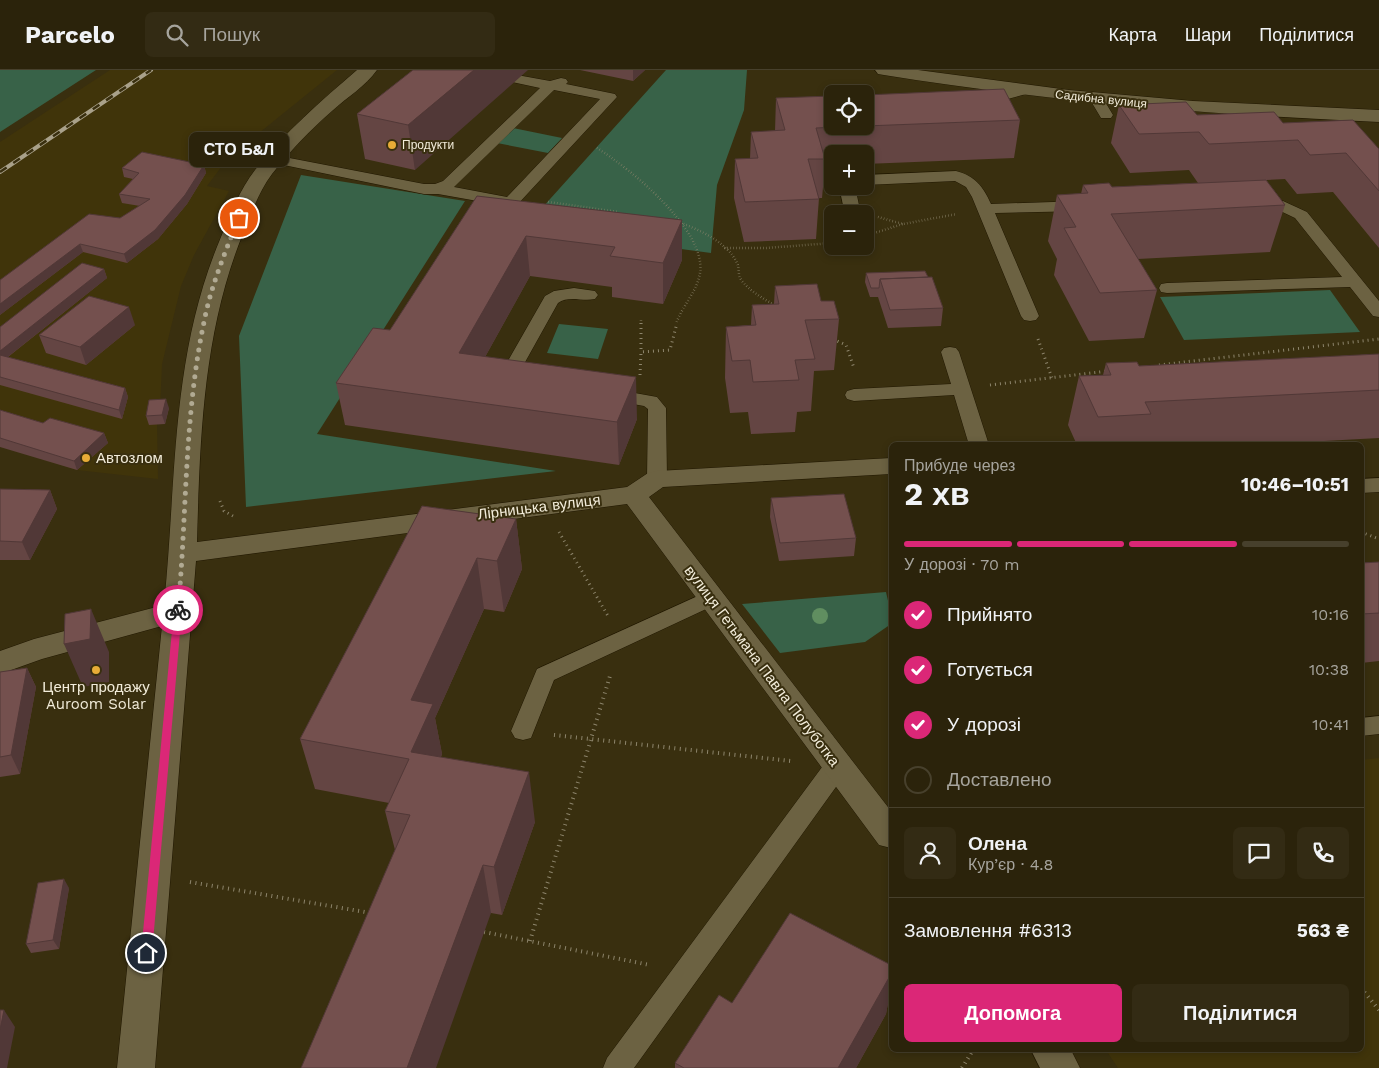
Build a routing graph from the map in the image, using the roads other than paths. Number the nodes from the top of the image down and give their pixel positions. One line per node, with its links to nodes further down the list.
1 (368, 70): 10 (street)
2 (884, 70): 5 (street, Садибна вулиця)
3 (517, 79): 4 (lane)
4 (556, 84): 12 (lane); 12 (lane)
5 (1021, 90): 6 (street, Садибна вулиця); 7 (lane)
6 (1096, 98): 8 (lane); 9 (street, Садибна вулиця)
7 (961, 107)
8 (1106, 115)
9 (1379, 116)
10 (274, 159): 12 (lane); 31 (street)
11 (874, 180): 15 (lane)
12 (438, 188)
13 (1238, 201): 16 (lane)
14 (1102, 205): 15 (lane)
15 (985, 209): 20 (lane)
16 (1353, 282): 17 (lane); 19 (lane)
17 (1167, 288)
18 (589, 295): 22 (lane)
19 (1379, 312)
20 (1030, 316)
21 (950, 352): 23 (lane)
22 (537, 386)
23 (961, 389): 25 (lane); 26 (lane)
24 (587, 392): 30 (lane)
25 (854, 395)
26 (979, 442)
27 (889, 466): 30 (street, Лірницька вулиця)
28 (1379, 485): 29 (lane)
29 (1364, 486)
30 (646, 487): 31 (street, Лірницька вулиця); 32 (street, вулиця Гетьмана Павла Полуботка)
31 (183, 553): 33 (street)
32 (711, 598): 37 (lane); 38 (street, вулиця Гетьмана Павла Полуботка)
33 (178, 611): 34 (street); 41 (street)
34 (0, 663)
35 (1379, 725): 36 (lane)
36 (1364, 727)
37 (523, 731)
38 (837, 766): 39 (street, вулиця Гетьмана Павла Полуботка); 42 (lane)
39 (889, 833)
40 (1051, 1052): 43 (street)
41 (136, 1068)
42 (617, 1068)
43 (1061, 1068)

